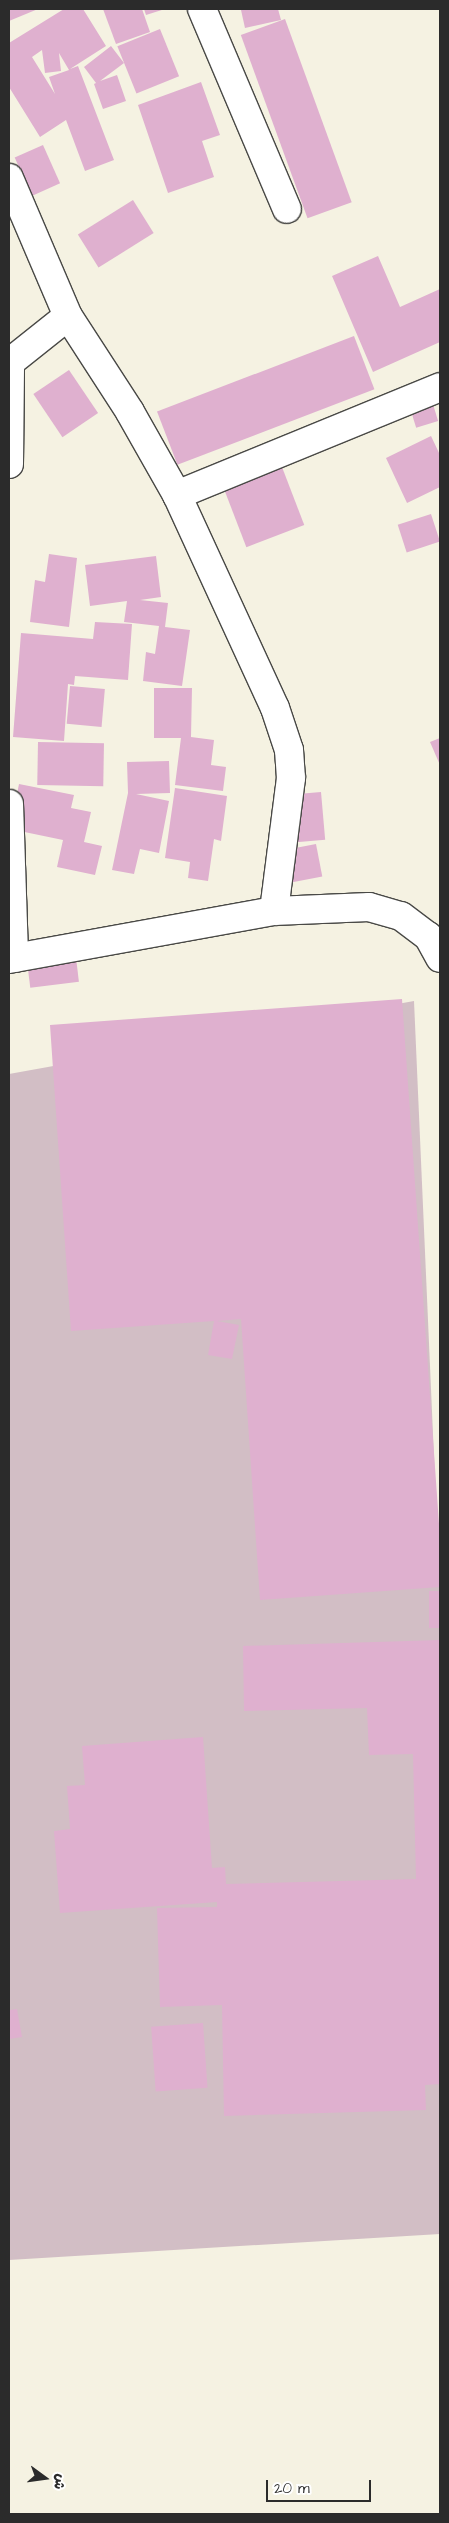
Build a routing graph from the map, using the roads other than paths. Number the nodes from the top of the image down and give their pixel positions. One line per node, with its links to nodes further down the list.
1 (202, 9): 3 (street)
2 (9, 178): 4 (street)
3 (287, 209)
4 (68, 316): 5 (street); 8 (street)
5 (9, 363): 7 (street)
6 (440, 386): 8 (street)
7 (9, 464)
8 (177, 495): 10 (street)
9 (9, 804): 11 (street)
10 (274, 911): 11 (street); 12 (street)
11 (11, 958)
12 (440, 958)

